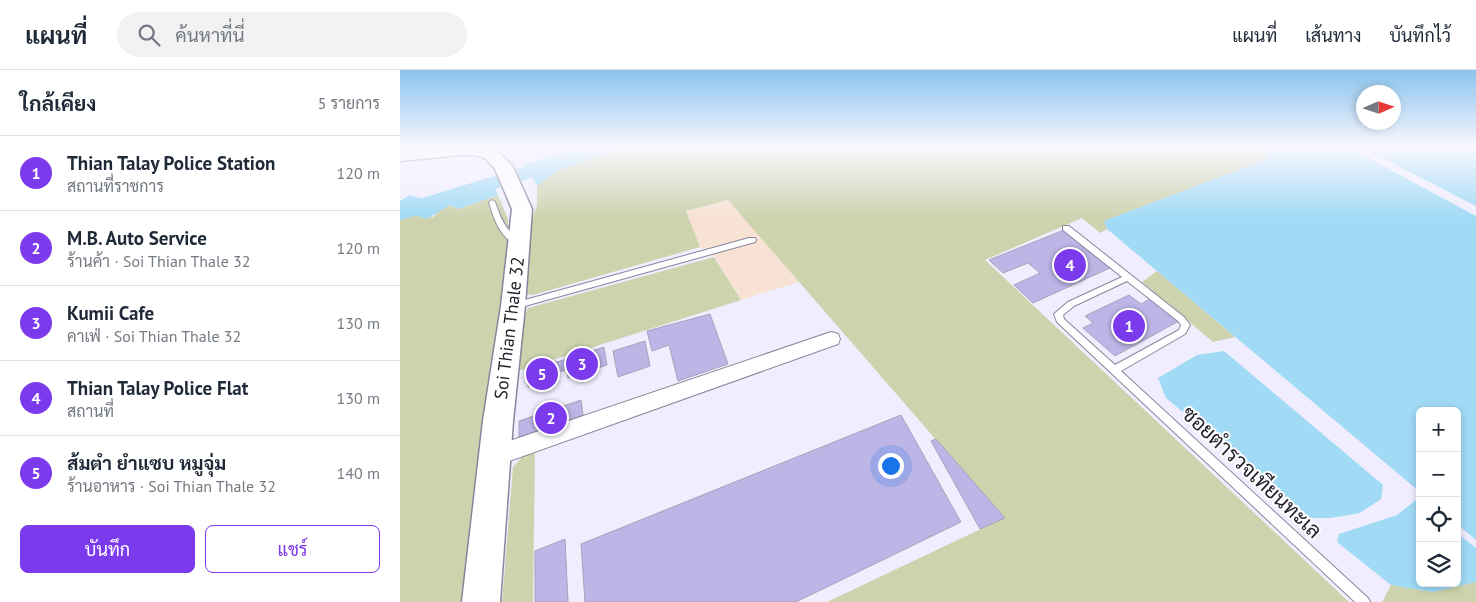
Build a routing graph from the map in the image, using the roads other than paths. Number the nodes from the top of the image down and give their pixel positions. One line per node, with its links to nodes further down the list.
1 (504, 171): 5 (street, Soi Thian Thale 32)
2 (1066, 228): 4 (lane)
3 (752, 240): 5 (lane)
4 (1128, 278): 7 (lane, ซอยตำรวจเทียนทะเล); 7 (lane)
5 (513, 306): 8 (street, Soi Thian Thale 32)
6 (831, 339): 8 (street)
7 (1114, 370): 10 (lane, ซอยตำรวจเทียนทะเล)
8 (495, 456): 9 (street, Soi Thian Thale 32)
9 (481, 602)
10 (1364, 602)

